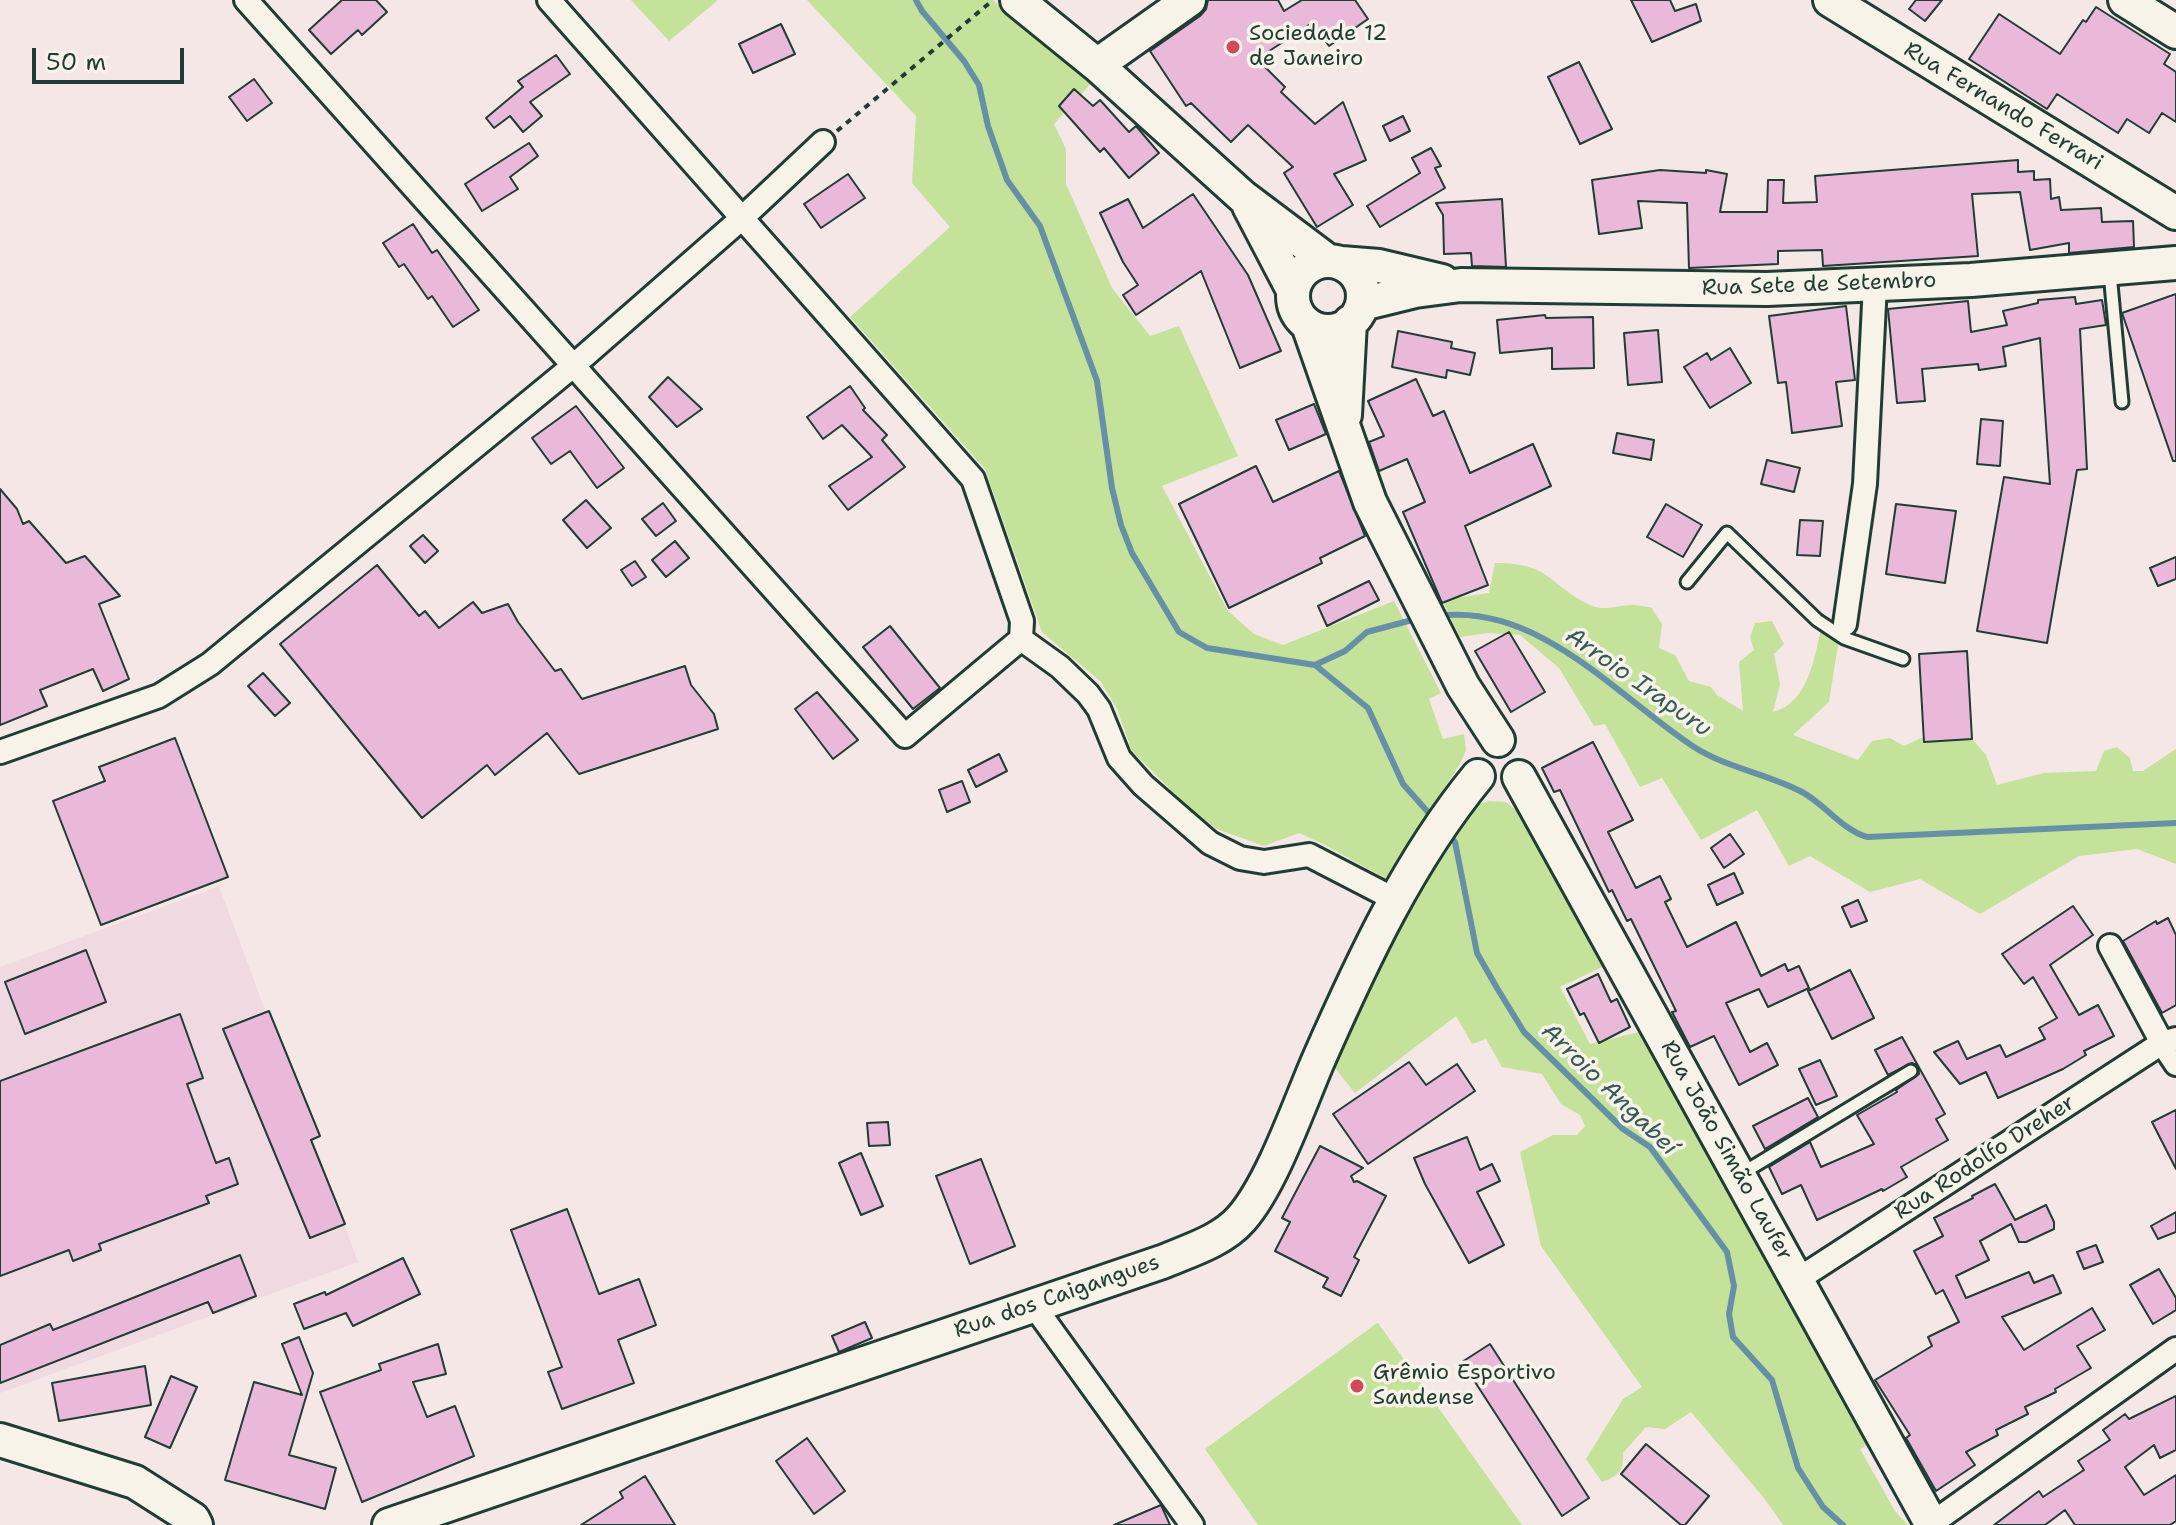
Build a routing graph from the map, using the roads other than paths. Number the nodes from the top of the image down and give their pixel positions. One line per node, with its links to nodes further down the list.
1 (549, 0): 12 (street)
2 (1017, 0): 8 (main road)
3 (1189, 0): 8 (main road)
4 (1830, 0): 11 (main road, Rua Fernando Ferrari)
5 (2125, 0): 7 (main road)
6 (253, 2): 21 (street)
7 (2176, 32)
8 (1097, 65): 10 (main road)
9 (823, 142): 12 (street)
10 (1243, 197): 13 (main road); 18 (main road)
11 (2176, 213)
12 (741, 219): 21 (street); 26 (street)
13 (1334, 262): 17 (main road, Rua Sete de Setembro); 18 (main road); 19 (main road)
14 (2176, 263): 15 (main road, Rua Sete de Setembro)
15 (2109, 268): 16 (main road, Rua Sete de Setembro); 22 (lane)
16 (1875, 284): 17 (main road, Rua Sete de Setembro); 25 (street)
17 (1461, 285): 19 (main road, Rua Sete de Setembro)
18 (1293, 290): 20 (main road)
19 (1356, 313): 20 (main road); 23 (main road)
20 (1308, 325): 23 (main road)
21 (573, 366): 26 (street); 28 (street)
22 (2122, 402)
23 (1344, 426): 29 (main road)
24 (1687, 582): 25 (lane)
25 (1845, 631): 27 (lane)
26 (1021, 639): 30 (street)
27 (1903, 659)
28 (0, 752)
29 (1486, 755): 30 (main road, Rua dos Caigangues); 35 (main road, Rua João Simão Laufer)
30 (1396, 900): 37 (main road, Rua dos Caigangues)
31 (2110, 946): 32 (street)
32 (2169, 1041): 33 (street); 36 (street, Rua Rodolfo Dreher)
33 (2176, 1064)
34 (1911, 1071): 35 (lane)
35 (1740, 1175): 36 (main road, Rua João Simão Laufer)
36 (1797, 1280): 43 (main road, Rua João Simão Laufer)
37 (1034, 1306): 41 (main road, Rua dos Caigangues); 42 (street)
38 (2176, 1349): 43 (street)
39 (0, 1440): 40 (main road)
40 (196, 1525)
41 (389, 1525)
42 (1192, 1525)
43 (1932, 1525)

